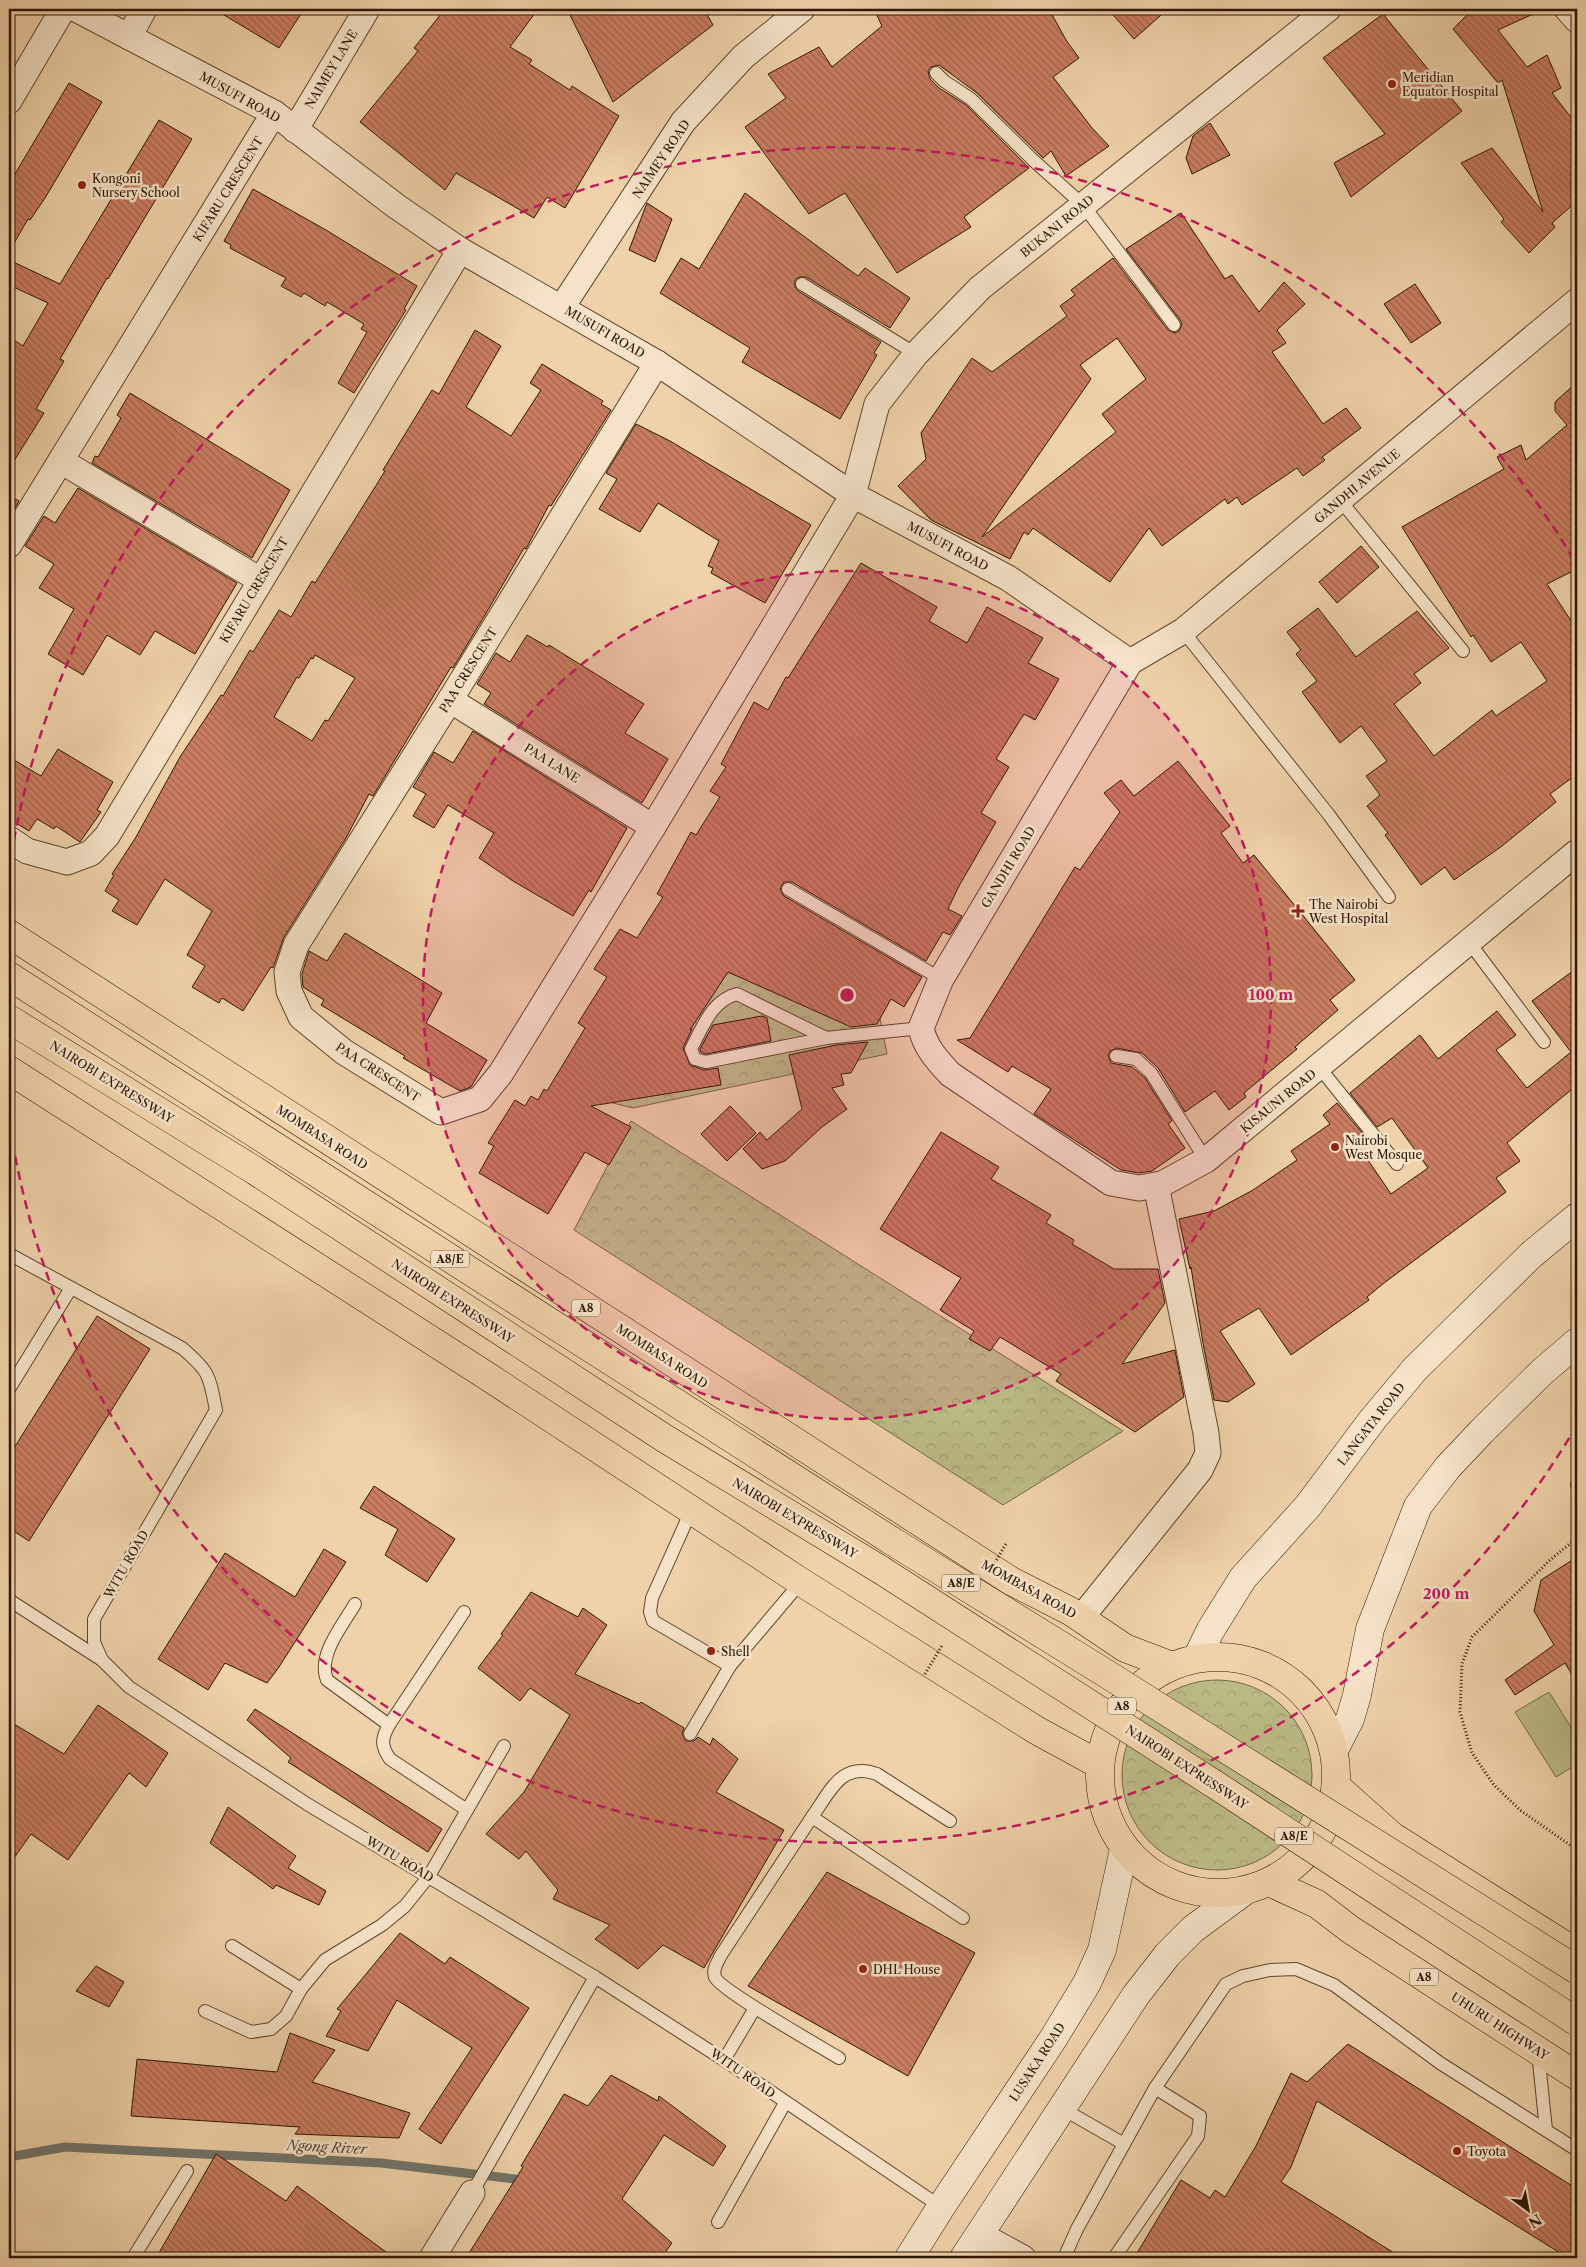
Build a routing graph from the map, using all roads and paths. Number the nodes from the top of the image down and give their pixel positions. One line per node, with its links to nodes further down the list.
1 (63, 9): 11 (street)
2 (76, 9): 9 (street, MUSUFI ROAD)
3 (144, 9): 9 (street)
4 (367, 9): 13 (street, NAIMEY LANE)
5 (802, 9): 18 (street, NAIMEY ROAD)
6 (1328, 9): 14 (street, BUKANI ROAD)
7 (1567, 9): 8 (street)
8 (1577, 20)
9 (128, 37): 12 (street, MUSUFI ROAD)
10 (936, 73): 14 (lane)
11 (9, 101)
12 (274, 113): 13 (street, MUSUFI ROAD); 22 (street, KIFARU CRESCENT)
13 (295, 130): 15 (street, MUSUFI ROAD)
14 (1083, 205): 19 (lane); 20 (street, BUKANI ROAD)
15 (460, 250): 18 (street, MUSUFI ROAD); 26 (street, KIFARU CRESCENT)
16 (802, 284): 20 (lane)
17 (1577, 302): 24 (street, GANDHI AVENUE)
18 (562, 307): 21 (street, MUSUFI ROAD)
19 (1174, 324)
20 (916, 354): 23 (street, BUKANI ROAD)
21 (657, 363): 23 (street, MUSUFI ROAD); 30 (street, PAA CRESCENT)
22 (60, 461): 25 (street, KIFARU CRESCENT); 26 (street)
23 (853, 495): 29 (street, MUSUFI ROAD); 31 (street, PAA CRESCENT)
24 (1340, 500): 27 (street, GANDHI AVENUE); 28 (lane)
25 (9, 545)
26 (260, 580): 32 (street, KIFARU CRESCENT)
27 (1183, 630): 29 (street, GANDHI AVENUE); 35 (lane)
28 (1463, 651)
29 (1130, 662): 39 (street, GANDHI ROAD)
30 (450, 700): 31 (street, PAA LANE); 31 (street, PAA CRESCENT)
31 (653, 827)
32 (9, 839)
33 (1577, 852): 37 (street, KISAUNI ROAD)
34 (788, 889): 39 (lane)
35 (1389, 897)
36 (9, 934): 61 (highway, MOMBASA ROAD / A8)
37 (1469, 942): 43 (lane); 45 (street, KISAUNI ROAD)
38 (9, 976): 81 (highway, A8/E, bridge)
39 (941, 979): 41 (street, GANDHI ROAD)
40 (9, 1019): 86 (highway, NAIROBI EXPRESSWAY / A8/E, bridge)
41 (921, 1028): 42 (lane); 49 (street, KISAUNI ROAD)
42 (826, 1038): 42 (lane)
43 (1544, 1042)
44 (1116, 1056): 47 (lane)
45 (1319, 1067): 47 (street, KISAUNI ROAD); 48 (lane)
46 (9, 1070): 55 (highway)
47 (1206, 1160): 49 (street, KISAUNI ROAD)
48 (1397, 1164)
49 (1156, 1185): 61 (street)
50 (1577, 1217): 63 (main road, LANGATA ROAD)
51 (9, 1254): 52 (lane)
52 (70, 1288): 54 (lane); 62 (lane, WITU ROAD)
53 (1577, 1342): 68 (main road)
54 (9, 1389)
55 (691, 1511): 57 (highway); 64 (lane)
56 (1577, 1538): 75 (path)
57 (801, 1582): 64 (lane); 69 (highway)
58 (9, 1600): 62 (lane)
59 (355, 1604): 65 (lane)
60 (464, 1612): 65 (lane)
61 (1081, 1618): 63 (highway, MOMBASA ROAD / A8)
62 (102, 1660): 76 (lane, WITU ROAD)
63 (1184, 1662): 68 (highway, A8); 69 (highway, A8)
64 (730, 1666): 66 (lane)
65 (389, 1725): 71 (lane)
66 (690, 1734)
67 (504, 1746): 71 (lane)
68 (1334, 1750): 70 (highway, A8)
69 (1100, 1765): 74 (highway, A8)
70 (1336, 1786): 77 (highway, A8); 80 (highway)
71 (467, 1810): 76 (lane)
72 (812, 1817): 73 (lane); 78 (lane); 84 (lane)
73 (950, 1821)
74 (1124, 1848): 77 (highway, A8); 99 (main road, LUSAKA ROAD)
75 (1577, 1850)
76 (429, 1876): 82 (lane, WITU ROAD); 83 (lane)
77 (1258, 1886): 87 (highway, UHURU HIGHWAY / A8); 93 (main road)
78 (963, 1918)
79 (232, 1946): 83 (lane)
80 (1577, 1953)
81 (1577, 1970)
82 (595, 1977): 89 (lane, WITU ROAD); 98 (lane)
83 (301, 1989): 85 (lane)
84 (755, 2008): 88 (lane); 89 (lane)
85 (205, 2011)
86 (1577, 2022)
87 (1538, 2051): 90 (highway, UHURU HIGHWAY / A8); 94 (lane)
88 (839, 2058)
89 (724, 2060): 92 (lane, WITU ROAD)
90 (1577, 2076)
91 (1155, 2088): 94 (lane); 95 (lane); 108 (lane)
92 (785, 2103): 99 (lane, WITU ROAD); 100 (lane)
93 (1063, 2109): 95 (lane); 101 (main road)
94 (1546, 2130): 96 (lane)
95 (1124, 2144): 107 (lane)
96 (1577, 2150)
97 (187, 2171): 102 (lane)
98 (472, 2193): 103 (street)
99 (941, 2207): 104 (main road, LUSAKA ROAD)
100 (718, 2222)
101 (979, 2234): 105 (main road); 106 (street)
102 (133, 2258)
103 (432, 2258)
104 (909, 2258)
105 (964, 2258)
106 (1023, 2258)
107 (1064, 2258)
108 (1114, 2258)

